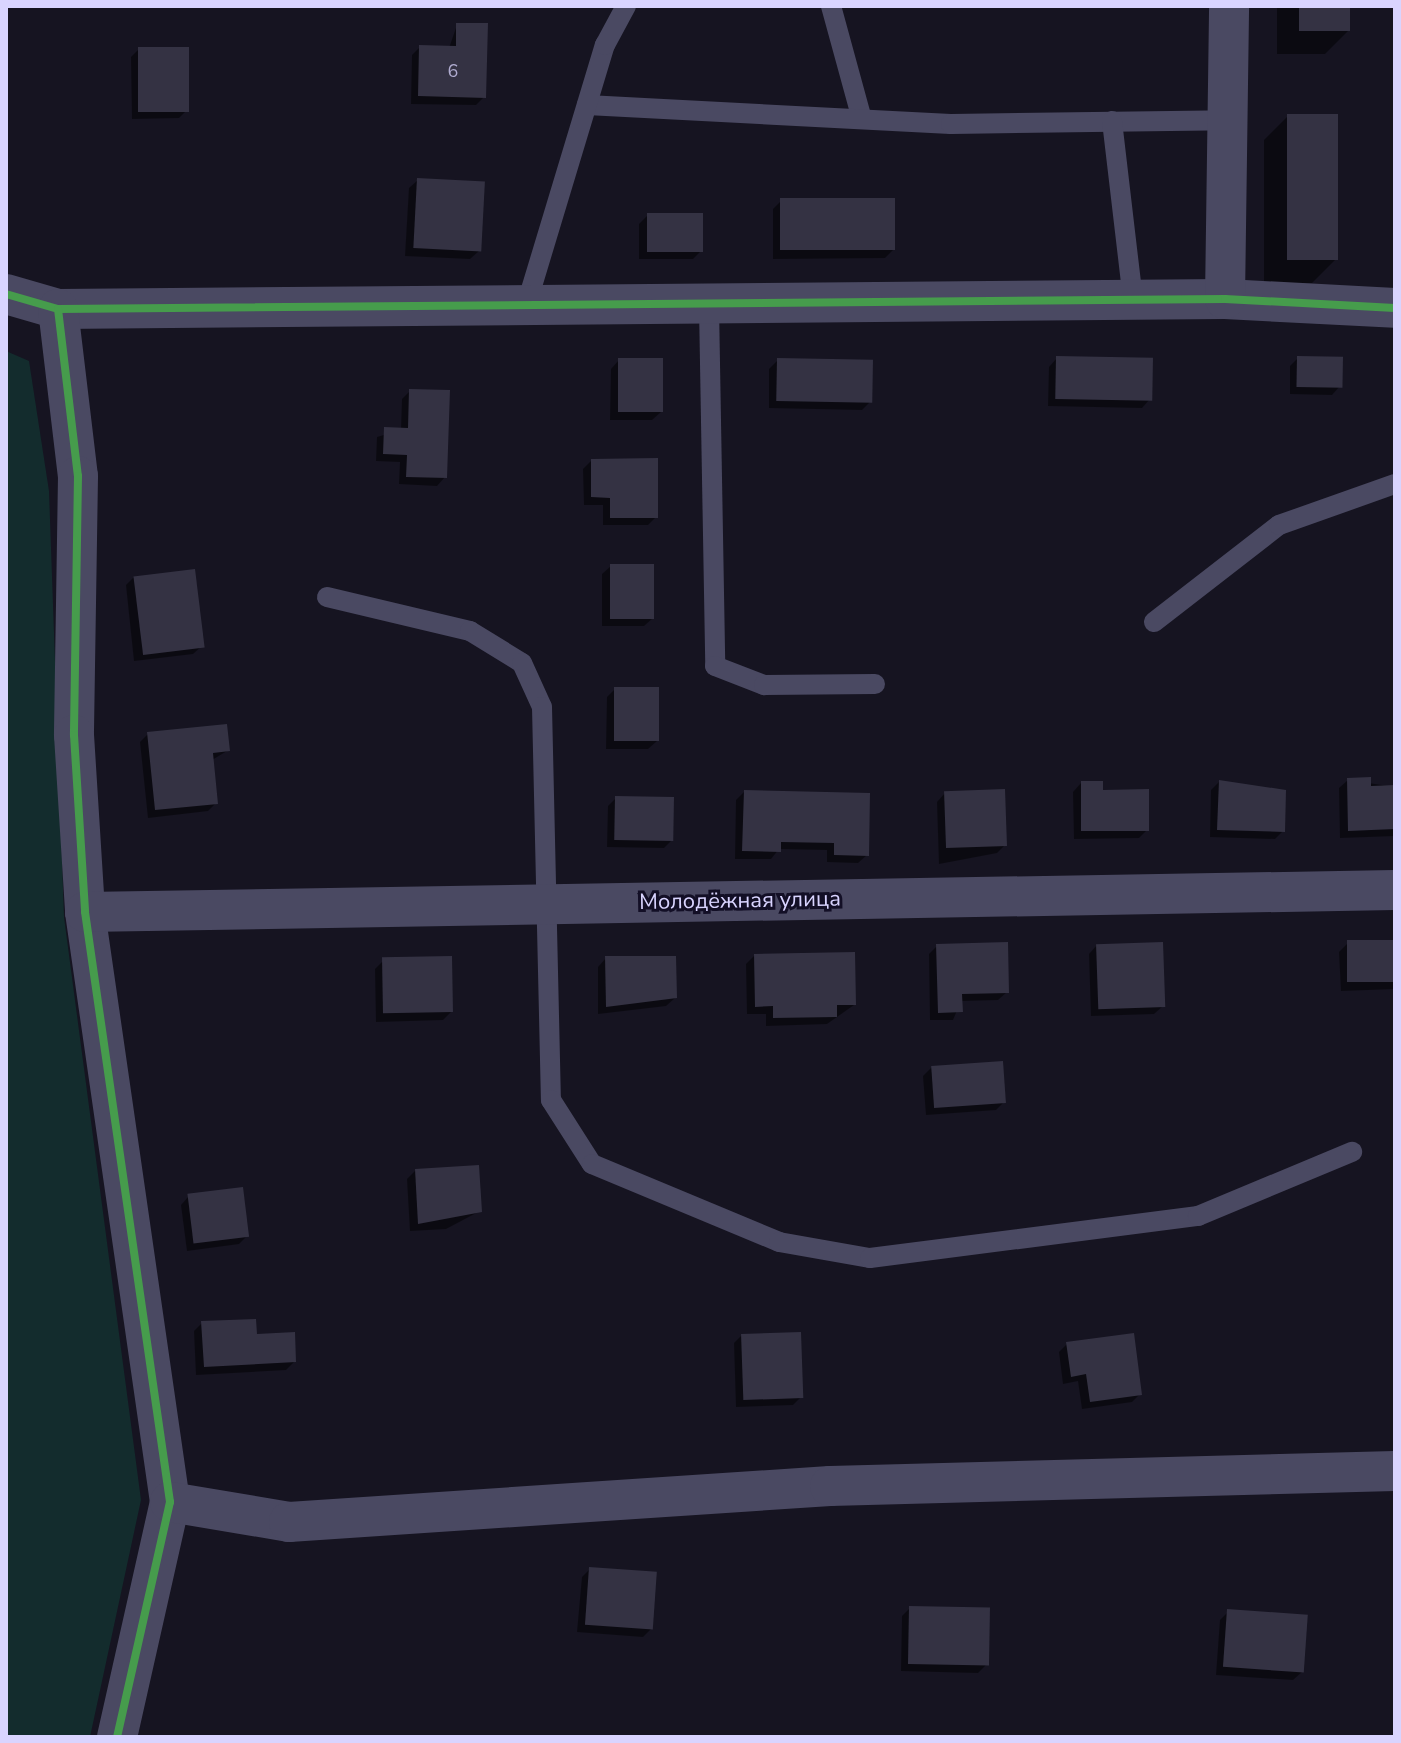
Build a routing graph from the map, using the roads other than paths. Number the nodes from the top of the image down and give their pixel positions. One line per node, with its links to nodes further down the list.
1 (626, 6): 4 (lane)
2 (831, 6): 5 (lane)
3 (1229, 6): 6 (street)
4 (587, 105): 5 (lane); 11 (lane)
5 (862, 119): 7 (lane)
6 (1228, 120): 7 (lane); 9 (street)
7 (1112, 121): 10 (lane)
8 (6, 294): 14 (street)
9 (1225, 299): 10 (street); 13 (street)
10 (1133, 300): 12 (street)
11 (526, 306): 12 (street); 14 (street)
12 (709, 306): 18 (lane)
13 (1395, 308)
14 (58, 309): 21 (street)
15 (1395, 484): 17 (lane)
16 (327, 597): 20 (lane)
17 (1154, 622)
18 (875, 684)
19 (1395, 890): 20 (street, Молодёжная улица)
20 (551, 904): 21 (street, Молодёжная улица); 22 (lane)
21 (85, 912): 24 (street)
22 (1352, 1152)
23 (1395, 1471): 24 (street)
24 (170, 1502): 25 (street)
25 (117, 1737)

